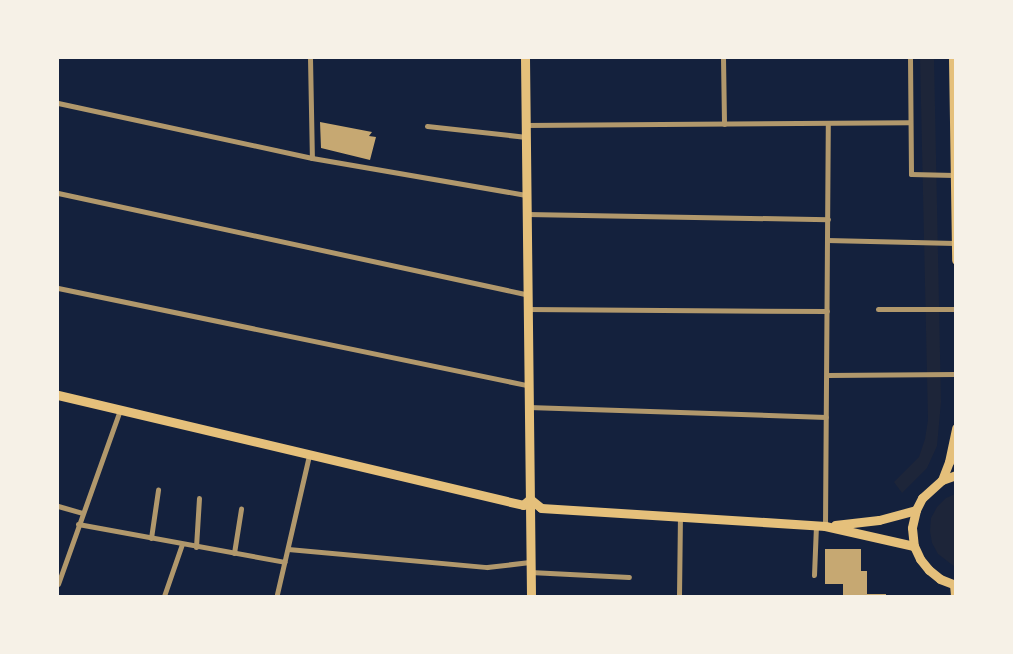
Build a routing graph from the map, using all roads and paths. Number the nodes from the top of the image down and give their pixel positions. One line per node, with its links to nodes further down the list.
1 (310, 58): 13 (street)
2 (525, 58): 10 (main road)
3 (723, 58): 9 (street)
4 (910, 58): 7 (street)
5 (953, 58): 14 (main road)
6 (58, 103): 13 (street)
7 (910, 122): 8 (street); 14 (street)
8 (828, 123): 9 (street); 18 (street)
9 (724, 124): 10 (street)
10 (526, 125): 12 (main road)
11 (427, 126): 12 (street)
12 (526, 137): 16 (main road)
13 (312, 158): 16 (street)
14 (954, 175): 20 (main road)
15 (58, 193): 23 (street)
16 (526, 195): 17 (main road)
17 (526, 214): 18 (street); 23 (main road)
18 (828, 219): 19 (street)
19 (828, 240): 20 (street); 27 (street)
20 (955, 243): 21 (main road)
21 (956, 260)
22 (58, 288): 30 (street)
23 (527, 294): 24 (main road)
24 (527, 309): 27 (street); 30 (main road)
25 (878, 309): 26 (street)
26 (956, 309)
27 (827, 311): 29 (street)
28 (956, 374): 29 (street)
29 (826, 375): 34 (street)
30 (528, 385): 32 (main road)
31 (58, 395): 33 (main road)
32 (528, 407): 34 (street); 41 (main road)
33 (120, 410): 36 (main road); 45 (street)
34 (826, 416): 48 (street)
35 (956, 428): 38 (main road)
36 (309, 455): 41 (main road); 53 (street)
37 (956, 475): 38 (main road)
38 (942, 480): 44 (main road)
39 (158, 490): 49 (street)
40 (200, 498): 52 (street)
41 (530, 499): 46 (main road); 58 (main road)
42 (58, 506): 45 (street)
43 (241, 509): 54 (street)
44 (916, 510): 48 (main road); 51 (main road)
45 (82, 513): 47 (street)
46 (680, 516): 48 (main road); 66 (street)
47 (78, 524): 49 (street); 57 (street)
48 (821, 526): 51 (main road); 59 (street)
49 (151, 538): 50 (street)
50 (182, 544): 52 (street); 64 (street)
51 (914, 546): 62 (main road)
52 (196, 547): 54 (street)
53 (288, 549): 56 (street); 58 (street)
54 (234, 553): 56 (street)
55 (58, 562): 57 (street)
56 (285, 562): 63 (street)
57 (64, 564): 61 (street)
58 (530, 567): 60 (street); 65 (main road)
59 (814, 574)
60 (629, 577)
61 (58, 584)
62 (955, 584): 67 (main road)
63 (277, 594)
64 (164, 596)
65 (530, 596)
66 (679, 596)
67 (955, 596)

